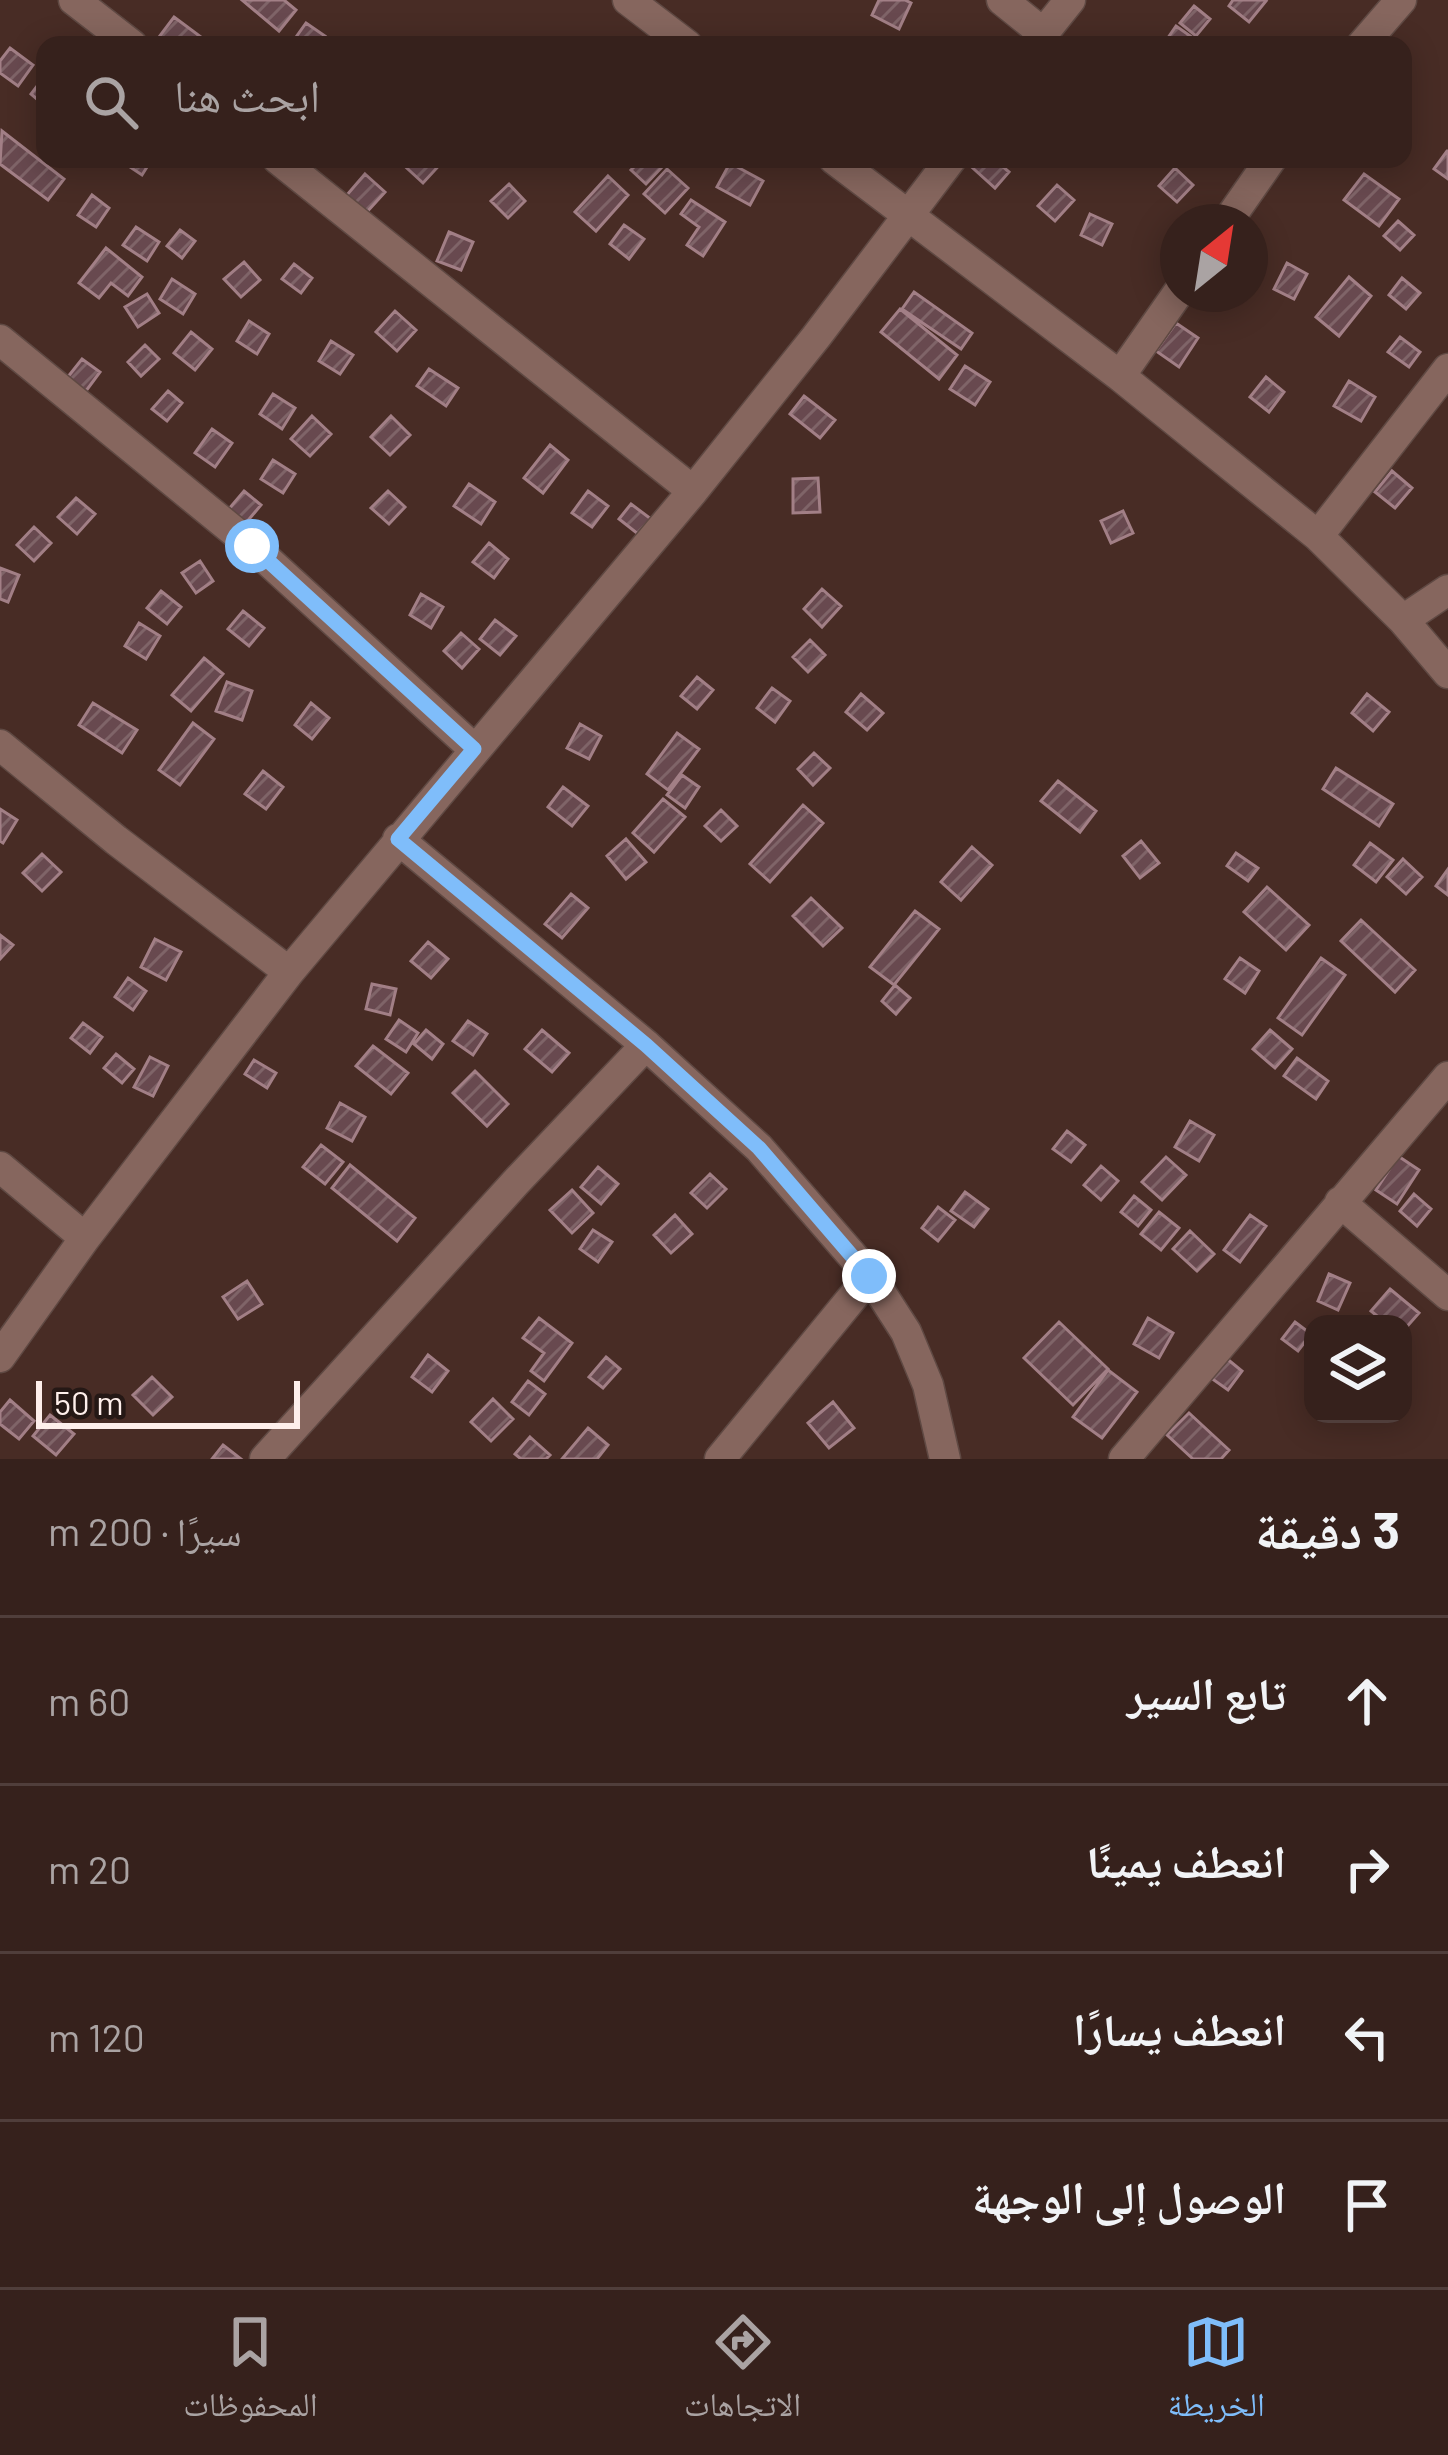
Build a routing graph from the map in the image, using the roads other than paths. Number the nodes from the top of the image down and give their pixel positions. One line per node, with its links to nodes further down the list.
1 (74, 0): 6 (street)
2 (628, 0): 7 (street)
3 (1001, 0): 8 (street)
4 (1070, 0): 9 (street)
5 (1401, 0): 10 (street)
6 (120, 36)
7 (675, 36)
8 (1036, 36)
9 (1041, 36)
10 (1370, 36)
11 (289, 168): 21 (street)
12 (845, 168): 16 (street)
13 (943, 168): 16 (street)
14 (1265, 168): 15 (street)
15 (1240, 204)
16 (908, 217): 20 (street); 21 (street)
17 (1164, 312): 20 (street)
18 (0, 340): 27 (street)
19 (1448, 369): 22 (street)
20 (1120, 376): 22 (street)
21 (693, 491): 27 (street)
22 (1318, 536): 24 (street)
23 (1448, 590): 24 (street)
24 (1403, 620): 25 (street)
25 (1448, 673)
26 (0, 745): 29 (street)
27 (474, 749): 28 (street)
28 (398, 839): 29 (street); 30 (street)
29 (289, 972): 34 (street)
30 (646, 1045): 35 (street); 38 (street)
31 (1448, 1077): 33 (street)
32 (0, 1167): 34 (street)
33 (1340, 1202): 36 (street); 41 (street)
34 (85, 1238): 37 (street)
35 (869, 1276): 39 (street); 40 (street)
36 (1448, 1295)
37 (0, 1357)
38 (265, 1459)
39 (720, 1459)
40 (945, 1459)
41 (1124, 1459)

